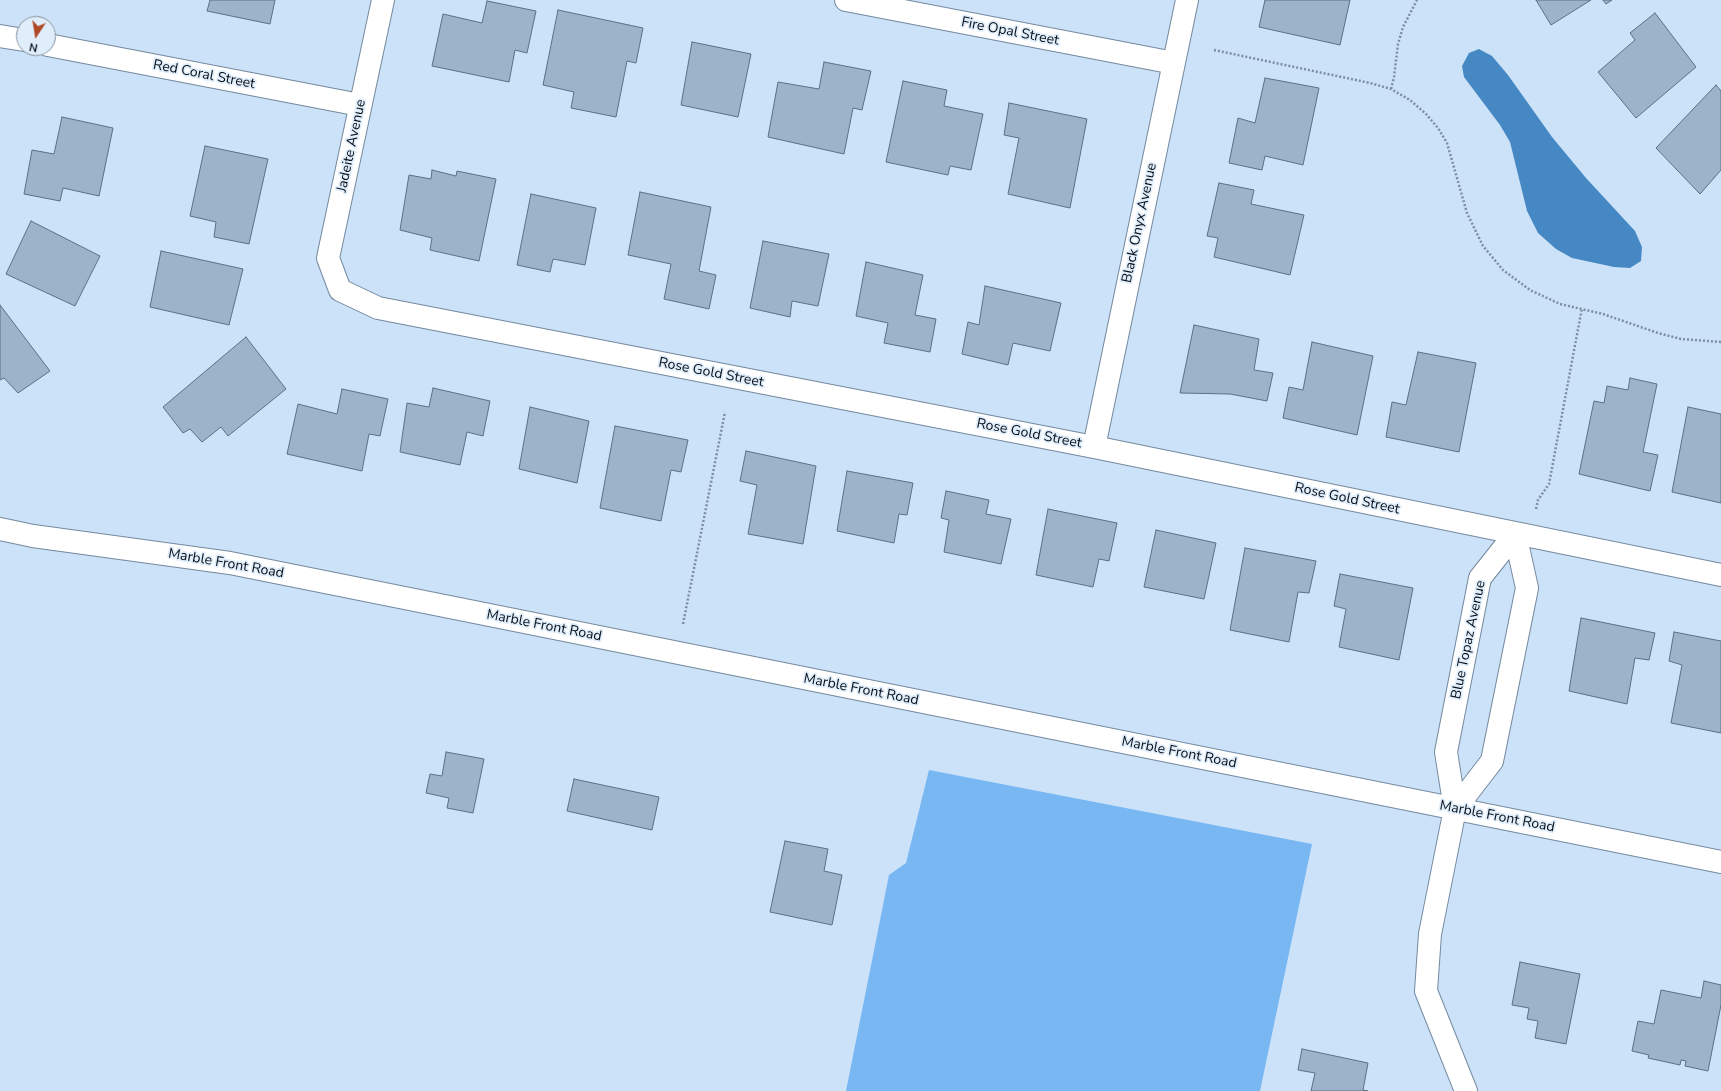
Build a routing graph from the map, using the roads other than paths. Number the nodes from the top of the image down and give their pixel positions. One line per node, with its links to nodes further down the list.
1 (383, 0): 8 (street, Jadeite Avenue)
2 (846, 0): 7 (street, Fire Opal Street)
3 (1187, 0): 7 (street, Black Onyx Avenue)
4 (0, 36): 5 (street)
5 (16, 39)
6 (56, 47): 8 (street, Red Coral Street)
7 (1174, 63): 10 (street, Black Onyx Avenue)
8 (360, 104): 9 (street, Jadeite Avenue)
9 (340, 290): 10 (street, Rose Gold Street)
10 (1094, 447): 12 (street, Rose Gold Street)
11 (0, 529): 14 (street, Marble Front Road)
12 (1515, 534): 13 (street, Rose Gold Street); 14 (street, Blue Topaz Avenue); 14 (street, Blue Topaz Avenue)
13 (1721, 575)
14 (1455, 808): 15 (street, Marble Front Road); 16 (street, Blue Topaz Avenue)
15 (1721, 862)
16 (1466, 1091)

